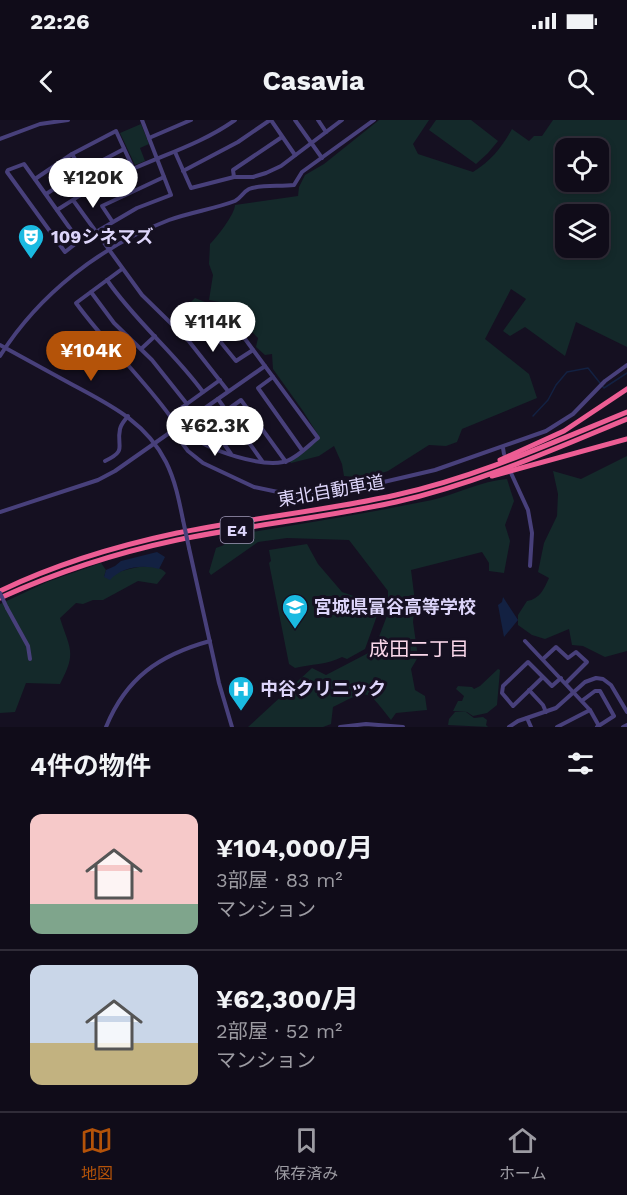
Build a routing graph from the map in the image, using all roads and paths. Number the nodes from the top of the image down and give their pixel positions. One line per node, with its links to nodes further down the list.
1 (68, 120): 14 (street)
2 (142, 120): 13 (street)
3 (191, 120): 13 (street)
4 (235, 120): 17 (street)
5 (270, 120): 12 (street); 24 (street)
6 (295, 120): 15 (street)
7 (318, 120): 11 (street)
8 (342, 120): 11 (street)
9 (374, 120): 10 (street)
10 (368, 122): 20 (street)
11 (326, 132): 15 (street)
12 (282, 137): 19 (street); 26 (street)
13 (149, 138): 21 (street)
14 (0, 139)
15 (311, 143): 19 (street); 20 (street)
16 (124, 149): 18 (street); 22 (street); 23 (street)
17 (175, 152): 21 (street); 24 (street)
18 (72, 154): 23 (street); 27 (street)
19 (295, 155): 26 (street)
20 (322, 158): 34 (street)
21 (157, 159): 22 (street); 25 (street)
22 (133, 168): 28 (street)
23 (82, 171): 28 (street); 29 (street)
24 (183, 171): 26 (street)
25 (164, 177): 32 (street); 32 (street)
26 (234, 177)
27 (35, 179): 29 (street); 31 (street)
28 (92, 189): 30 (street)
29 (46, 195): 31 (street)
30 (73, 200): 31 (street); 33 (street)
31 (57, 210)
32 (112, 221): 33 (street)
33 (96, 232): 34 (street)
34 (109, 250): 35 (street); 41 (street)
35 (122, 269): 36 (street); 40 (street)
36 (107, 280): 37 (street); 39 (street)
37 (91, 292): 42 (street); 53 (street)
38 (206, 324): 40 (street); 43 (street); 43 (street)
39 (156, 336): 42 (street); 51 (street)
40 (188, 340): 48 (street)
41 (2, 347): 44 (street); 56 (street)
42 (141, 349): 53 (street)
43 (253, 350): 46 (street)
44 (0, 356)
45 (627, 365): 62 (street)
46 (265, 366): 47 (street); 50 (street)
47 (273, 377): 63 (street); 63 (street)
48 (220, 380): 50 (street); 51 (street)
49 (627, 389): 71 (highway)
50 (228, 391): 52 (street)
51 (203, 392): 53 (street)
52 (218, 399): 54 (street); 59 (street)
53 (187, 404)
54 (225, 410): 58 (street); 67 (street); 68 (street)
55 (627, 412): 71 (highway, 東北自動車道 / E4)
56 (128, 416): 61 (street); 66 (street)
57 (627, 419): 70 (highway, 東北自動車道 / E4)
58 (208, 422): 65 (street); 65 (street)
59 (173, 432): 61 (street); 62 (street)
60 (627, 440): 70 (highway)
61 (155, 444): 72 (street); 76 (street, bridge)
62 (503, 448): 64 (street)
63 (302, 450): 68 (street)
64 (504, 454)
65 (232, 455): 67 (street)
66 (105, 461)
67 (262, 461): 68 (street)
68 (286, 462)
69 (512, 473): 73 (street)
70 (478, 478): 75 (highway, 東北自動車道 / E4)
71 (440, 484): 74 (highway, 東北自動車道 / E4)
72 (0, 512)
73 (530, 566)
74 (0, 592): 78 (street, bridge)
75 (0, 598)
76 (210, 640): 92 (street); 93 (street)
77 (525, 640): 79 (street)
78 (30, 659)
79 (543, 660): 81 (street); 82 (street)
80 (543, 677): 81 (street); 83 (street); 83 (street)
81 (561, 678): 82 (street)
82 (566, 683): 84 (street)
83 (529, 690): 87 (street)
84 (574, 691): 85 (street); 87 (street); 88 (street)
85 (583, 700): 86 (street); 91 (street)
86 (590, 710): 91 (street); 98 (street)
87 (546, 712): 89 (street)
88 (627, 712)
89 (528, 718): 96 (street); 97 (street)
90 (357, 726): 94 (street); 95 (street)
91 (598, 726)
92 (106, 727)
93 (232, 727)
94 (340, 727)
95 (403, 727)
96 (509, 727)
97 (531, 727)
98 (557, 727)

